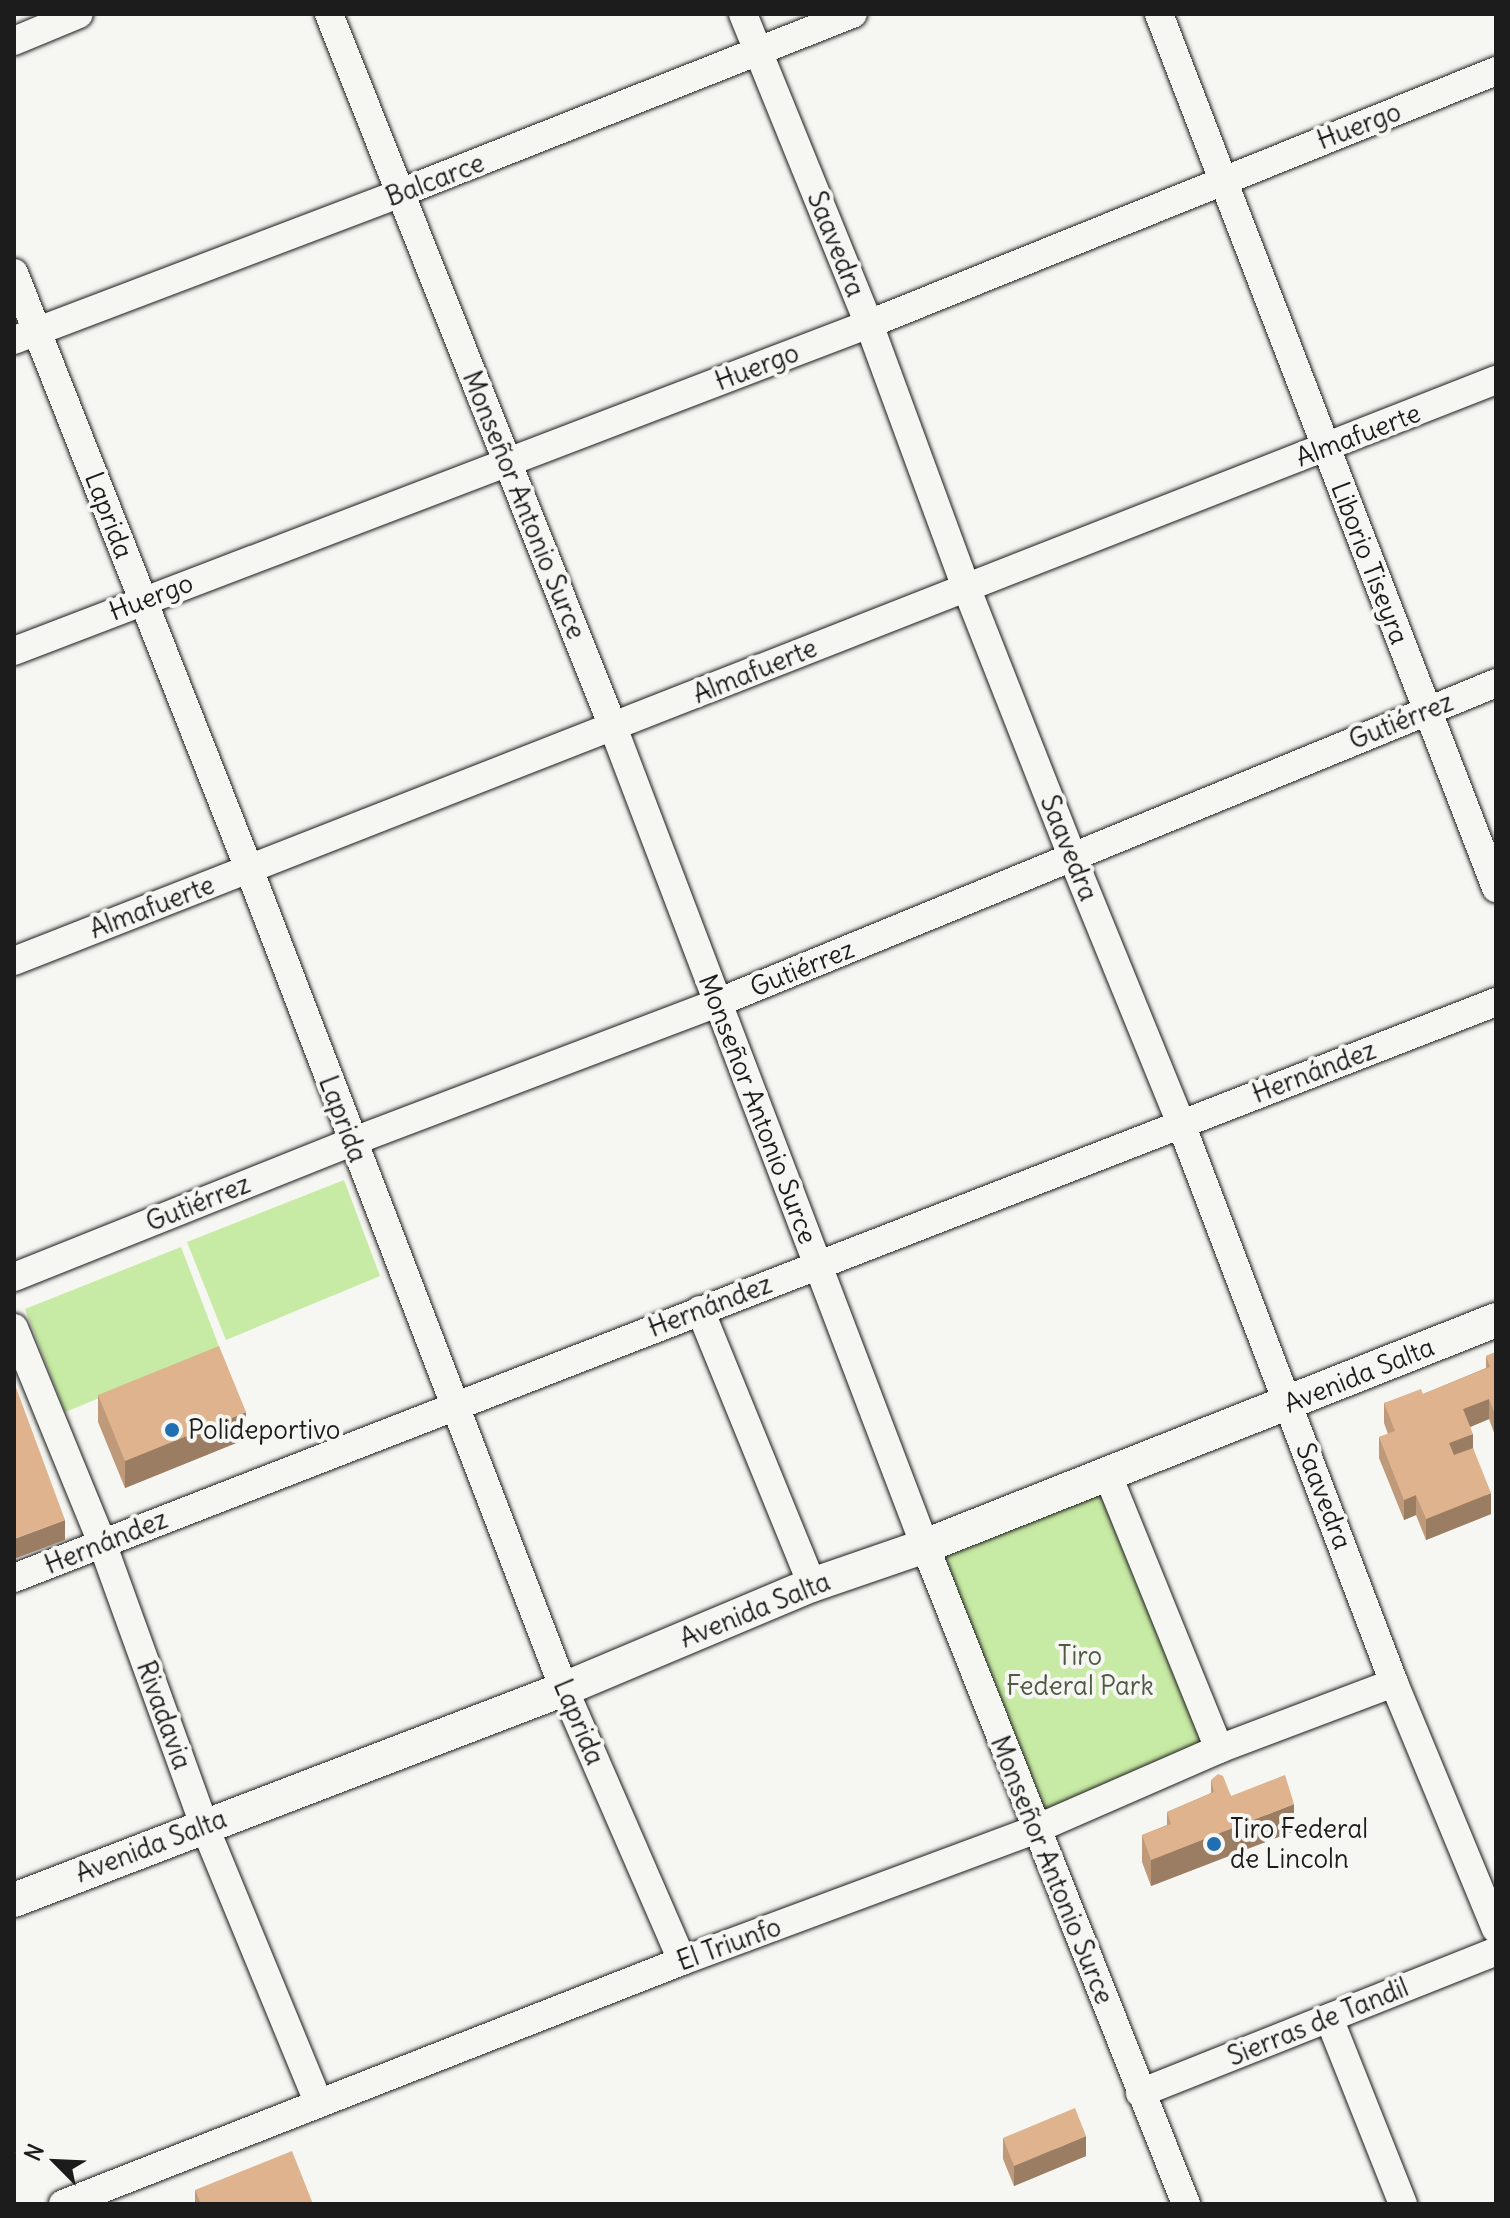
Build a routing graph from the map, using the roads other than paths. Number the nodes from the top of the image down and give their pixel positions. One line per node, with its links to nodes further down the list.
1 (79, 14): 6 (street)
2 (329, 14): 10 (street, Monseñor Antonio Surce)
3 (743, 14): 7 (street, Saavedra)
4 (853, 14): 7 (street, Balcarce)
5 (1159, 14): 9 (street, Liborio Tiseyra)
6 (14, 41)
7 (757, 51): 10 (street, Balcarce); 12 (street, Saavedra)
8 (1496, 71): 9 (street, Huergo)
9 (1222, 179): 12 (street, Huergo); 15 (street, Liborio Tiseyra)
10 (400, 193): 13 (street, Balcarce); 16 (street, Monseñor Antonio Surce)
11 (14, 273): 13 (street, Laprida)
12 (869, 324): 16 (street, Huergo); 17 (street, Saavedra)
13 (26, 336): 18 (street, Laprida)
14 (1496, 380): 15 (street, Almafuerte)
15 (1326, 448): 17 (street, Almafuerte); 21 (street, Liborio Tiseyra)
16 (505, 462): 18 (street, Huergo); 22 (street, Monseñor Antonio Surce)
17 (966, 587): 22 (street, Almafuerte); 23 (street, Saavedra)
18 (142, 600): 19 (street, Huergo); 24 (street, Laprida)
19 (14, 651)
20 (1496, 683): 21 (street, Gutiérrez)
21 (1427, 709): 23 (street, Gutiérrez); 25 (street, Liborio Tiseyra)
22 (613, 727): 24 (street, Almafuerte); 28 (street, Monseñor Antonio Surce)
23 (1073, 859): 28 (street, Gutiérrez); 29 (street, Saavedra)
24 (249, 869): 26 (street, Almafuerte); 30 (street, Laprida)
25 (1496, 888)
26 (14, 961)
27 (1496, 1002): 29 (street, Hernández)
28 (717, 1003): 30 (street, Gutiérrez); 31 (street, Monseñor Antonio Surce)
29 (1181, 1124): 31 (street, Hernández); 36 (street, Saavedra)
30 (351, 1142): 32 (street, Gutiérrez); 37 (street, Laprida)
31 (818, 1265): 33 (street, Hernández); 40 (street, Monseñor Antonio Surce)
32 (14, 1277)
33 (700, 1310): 37 (street, Hernández); 42 (street)
34 (1496, 1320): 36 (main road, Avenida Salta)
35 (14, 1328): 39 (street, Rivadavia)
36 (1289, 1402): 38 (main road, Avenida Salta); 43 (street, Saavedra)
37 (456, 1405): 39 (street, Hernández); 44 (street, Laprida)
38 (1107, 1473): 40 (main road, Avenida Salta); 45 (street)
39 (102, 1543): 41 (street, Hernández); 46 (street, Rivadavia)
40 (925, 1546): 42 (main road, Avenida Salta); 47 (street, Monseñor Antonio Surce)
41 (14, 1578)
42 (812, 1585): 44 (main road, Avenida Salta)
43 (1394, 1683): 45 (street, El Triunfo); 49 (street, Saavedra)
44 (564, 1689): 46 (main road, Avenida Salta); 51 (street, Laprida)
45 (1219, 1749): 47 (street, El Triunfo)
46 (204, 1825): 48 (main road, Avenida Salta); 54 (street, Rivadavia)
47 (1036, 1829): 51 (street, El Triunfo); 53 (street, Monseñor Antonio Surce)
48 (14, 1900)
49 (1496, 1929)
50 (1496, 1951): 52 (street, Sierras de Tandil)
51 (682, 1961): 54 (street, El Triunfo)
52 (1329, 2018): 53 (street, Sierras de Tandil); 57 (street)
53 (1140, 2093): 56 (street, Monseñor Antonio Surce)
54 (318, 2102): 55 (street, El Triunfo)
55 (63, 2204)
56 (1186, 2204)
57 (1403, 2204)

